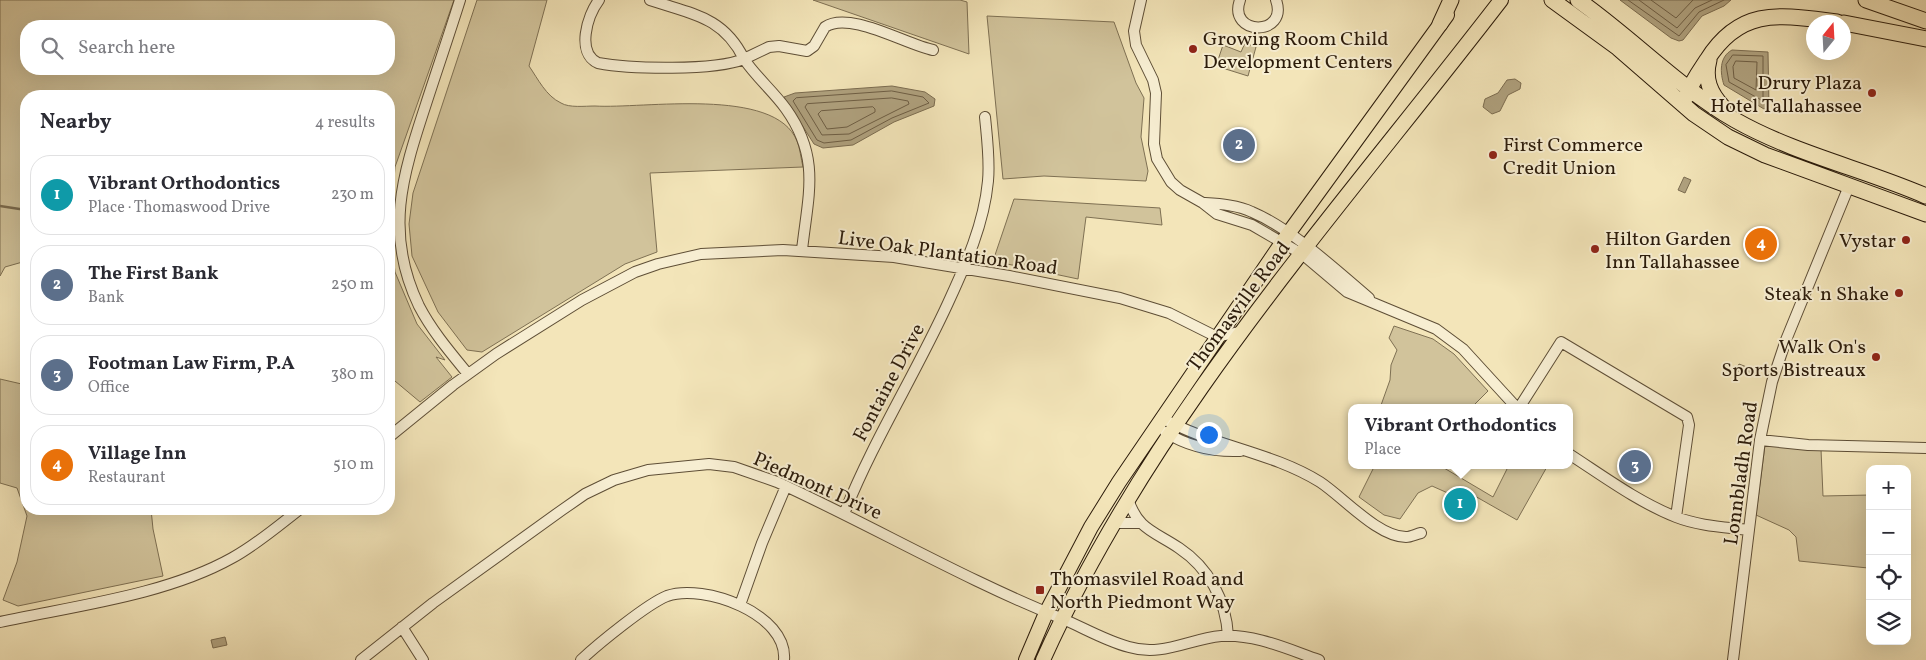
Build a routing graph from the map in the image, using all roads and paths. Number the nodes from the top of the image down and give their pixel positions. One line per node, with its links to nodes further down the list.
1 (460, 0): 37 (street)
2 (599, 0): 20 (street)
3 (650, 0): 20 (street)
4 (1141, 0): 30 (street)
5 (1238, 0): 6 (street)
6 (1276, 0)
7 (1451, 0): 15 (highway)
8 (1458, 0): 15 (main road, Thomasville Road)
9 (1500, 0): 32 (main road, Thomasville Road)
10 (1552, 0): 22 (highway)
11 (1578, 0): 21 (highway)
12 (1866, 0): 14 (highway)
13 (1806, 18): 19 (highway)
14 (1926, 21)
15 (1440, 24): 30 (main road, Thomasville Road)
16 (1851, 25): 17 (highway)
17 (1926, 39)
18 (933, 50): 20 (street)
19 (1712, 51): 21 (highway); 24 (highway)
20 (744, 59): 31 (street)
21 (1690, 89): 22 (highway); 24 (highway)
22 (1683, 105): 25 (highway)
23 (984, 117): 33 (street, Fontaine Drive)
24 (1736, 120): 26 (highway)
25 (1849, 186): 29 (highway); 43 (street, Lonnbladh Road)
26 (1902, 186): 27 (highway); 28 (highway)
27 (1926, 191)
28 (1926, 196)
29 (1926, 214)
30 (1285, 239): 32 (street); 35 (main road, Thomasville Road)
31 (802, 250): 33 (street, Live Oak Plantation Road); 37 (street, Live Oak Plantation Road)
32 (1305, 251): 34 (main road, Thomasville Road); 38 (street)
33 (964, 268): 35 (street, Live Oak Plantation Road); 48 (street, Fontaine Drive)
34 (1243, 331): 35 (street); 36 (main road, Thomasville Road)
35 (1216, 337): 36 (street); 40 (main road, Thomasville Road)
36 (1217, 366): 41 (main road, Thomasville Road)
37 (468, 374): 42 (street, Live Oak Plantation Road)
38 (1514, 404)
39 (1521, 404): 51 (street)
40 (1159, 422): 41 (street); 49 (main road, Thomasville Road)
41 (1173, 430): 47 (main road, Thomasville Road); 55 (street)
42 (395, 432)
43 (1760, 440): 44 (street); 54 (street, Lonnbladh Road)
44 (1926, 448)
45 (1573, 457): 51 (street)
46 (786, 486): 48 (street, Piedmont Drive); 56 (street); 60 (street, Piedmont Drive)
47 (1128, 499): 52 (main road, Thomasville Road); 53 (street)
48 (844, 514): 57 (street, Piedmont Drive)
49 (1099, 514): 52 (main road); 57 (main road, Thomasville Road)
50 (292, 515): 59 (street)
51 (1676, 517): 54 (street)
52 (1115, 523): 53 (street); 58 (main road, Thomasville Road)
53 (1140, 523): 61 (street)
54 (1748, 530): 69 (street, Lonnbladh Road)
55 (1421, 533)
56 (740, 605): 64 (street); 65 (street)
57 (1046, 613): 58 (street, Piedmont Drive); 66 (main road, Thomasville Road)
58 (1062, 619): 61 (street, Piedmont Drive); 67 (main road, Thomasville Road)
59 (0, 622)
60 (402, 627): 62 (street, Piedmont Drive); 63 (street)
61 (1228, 636): 68 (street, Piedmont Drive)
62 (361, 660)
63 (423, 660)
64 (581, 660)
65 (784, 660)
66 (1026, 660)
67 (1043, 660)
68 (1319, 660)
69 (1733, 660)

